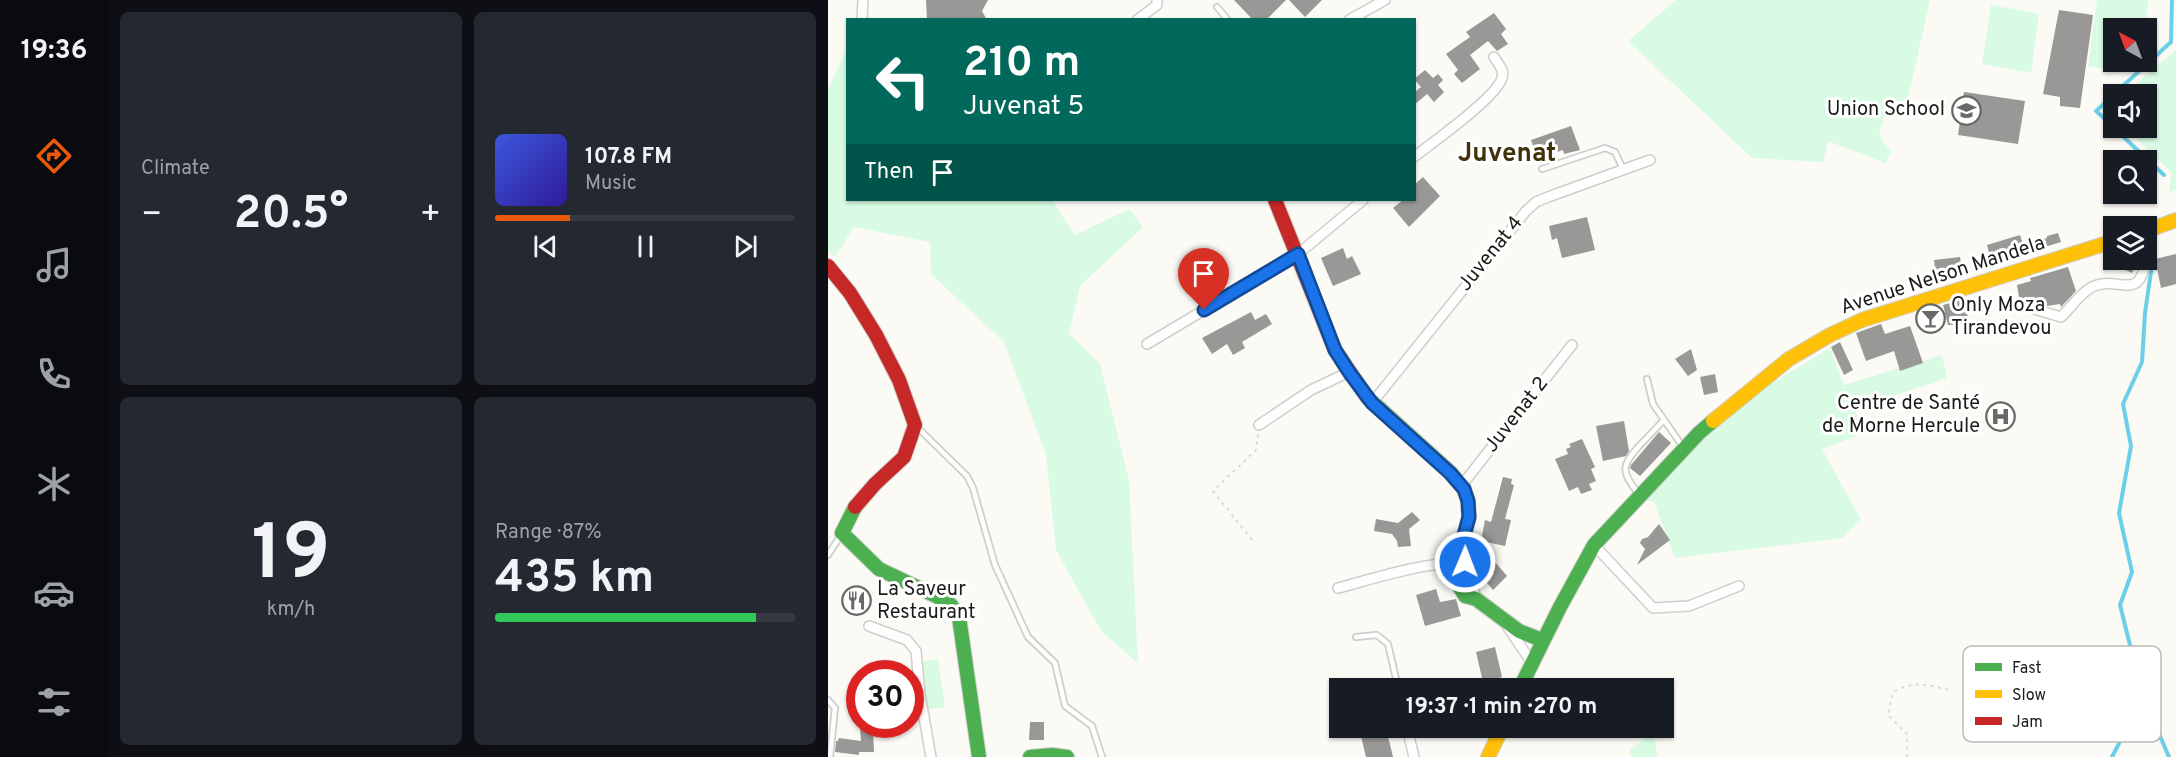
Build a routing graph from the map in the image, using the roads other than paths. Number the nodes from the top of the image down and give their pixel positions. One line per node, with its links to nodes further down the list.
1 (863, 0): 5 (street)
2 (1157, 0): 6 (street)
3 (1385, 0): 8 (street)
4 (1217, 7): 7 (lane)
5 (862, 18)
6 (1140, 18)
7 (1226, 18)
8 (1353, 18)
9 (1494, 57): 10 (street)
10 (1416, 155)
11 (1650, 160): 13 (street, Juvenat 4)
12 (1542, 169): 13 (lane)
13 (1623, 170): 27 (street, Juvenat 4)
14 (1275, 201): 19 (street)
15 (1362, 201): 19 (street)
16 (2176, 220): 17 (street)
17 (2157, 227)
18 (2103, 244): 31 (street, Avenue Nelson Mandela)
19 (1298, 254): 23 (street); 25 (street)
20 (828, 266): 29 (street)
21 (2143, 270): 22 (street)
22 (2034, 309)
23 (1147, 344)
24 (1572, 345): 32 (street, Juvenat 2)
25 (1349, 372): 27 (street); 30 (street)
26 (1647, 379): 28 (lane)
27 (1372, 403): 32 (street)
28 (1663, 421): 31 (lane); 33 (lane)
29 (915, 425): 34 (street); 55 (lane)
30 (1259, 425)
31 (1684, 449): 33 (street, Avenue Nelson Mandela)
32 (1462, 485): 37 (street)
33 (1640, 495): 35 (street, Avenue Nelson Mandela)
34 (842, 534): 36 (lane); 52 (street)
35 (1594, 545): 38 (street); 43 (street, Avenue Nelson Mandela)
36 (828, 555)
37 (1458, 562): 39 (street); 40 (street)
38 (1739, 586)
39 (1338, 588)
40 (1503, 621): 43 (street); 44 (street)
41 (869, 626): 51 (street)
42 (1356, 637): 45 (lane)
43 (1542, 640): 44 (street, Avenue Nelson Mandela)
44 (1532, 663): 46 (street, Avenue Nelson Mandela)
45 (1396, 678)
46 (1525, 678)
47 (828, 700): 50 (lane)
48 (1409, 738): 56 (street)
49 (1497, 738): 57 (street)
50 (830, 757)
51 (931, 757)
52 (979, 757)
53 (1030, 757): 54 (street)
54 (1067, 757)
55 (1102, 757)
56 (1414, 757)
57 (1488, 757)

